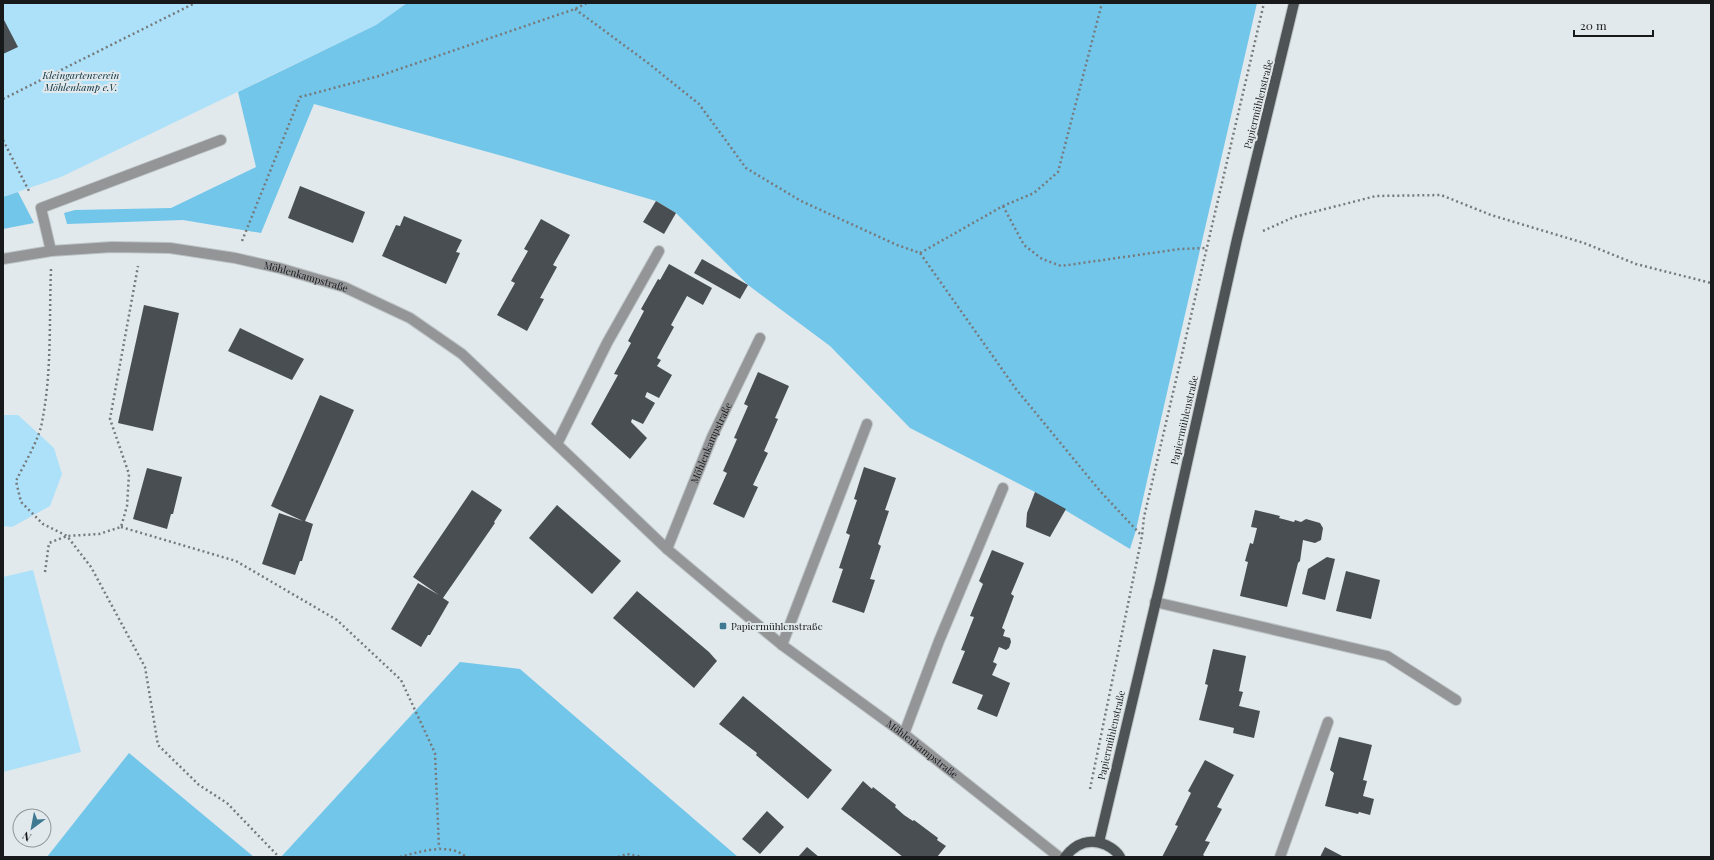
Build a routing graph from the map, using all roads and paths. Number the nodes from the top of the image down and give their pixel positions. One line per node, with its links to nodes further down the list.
1 (195, 3): 7 (path)
2 (587, 3): 6 (path)
3 (1102, 3): 10 (path)
4 (1264, 3): 14 (path)
5 (1294, 3): 30 (main road, Papiermühlenstraße)
6 (574, 9): 17 (path); 18 (path)
7 (3, 99)
8 (3, 140): 11 (path)
9 (221, 140): 11 (street)
10 (1003, 206): 14 (path); 17 (path)
11 (41, 208): 15 (street)
12 (1263, 231): 20 (path)
13 (142, 248): 15 (street, Möhlenkampstraße); 18 (street, Möhlenkampstraße); 25 (path)
14 (1207, 248): 27 (path)
15 (51, 251): 19 (street, Möhlenkampstraße); 26 (path)
16 (659, 251): 23 (street)
17 (920, 253): 27 (path)
18 (235, 258): 23 (street, Möhlenkampstraße)
19 (3, 259)
20 (1711, 283)
21 (760, 338): 28 (street, Möhlenkampstraße)
22 (867, 424): 31 (street)
23 (557, 444): 28 (street, Möhlenkampstraße)
24 (1002, 488): 34 (street)
25 (121, 527): 26 (path); 37 (path)
26 (67, 536): 29 (path); 38 (path)
27 (1142, 536): 35 (path)
28 (667, 549): 31 (street, Möhlenkampstraße)
29 (45, 572)
30 (1155, 602): 32 (street); 36 (main road, Papiermühlenstraße)
31 (782, 645): 34 (street, Möhlenkampstraße)
32 (1456, 700)
33 (1328, 722): 46 (street)
34 (904, 734): 43 (street, Möhlenkampstraße)
35 (1089, 794)
36 (1099, 842): 44 (main road); 45 (main road)
37 (439, 848): 39 (path); 40 (path)
38 (279, 857)
39 (400, 857)
40 (466, 857)
41 (618, 857): 42 (path)
42 (643, 857)
43 (1059, 857)
44 (1065, 857)
45 (1120, 857)
46 (1280, 857)

